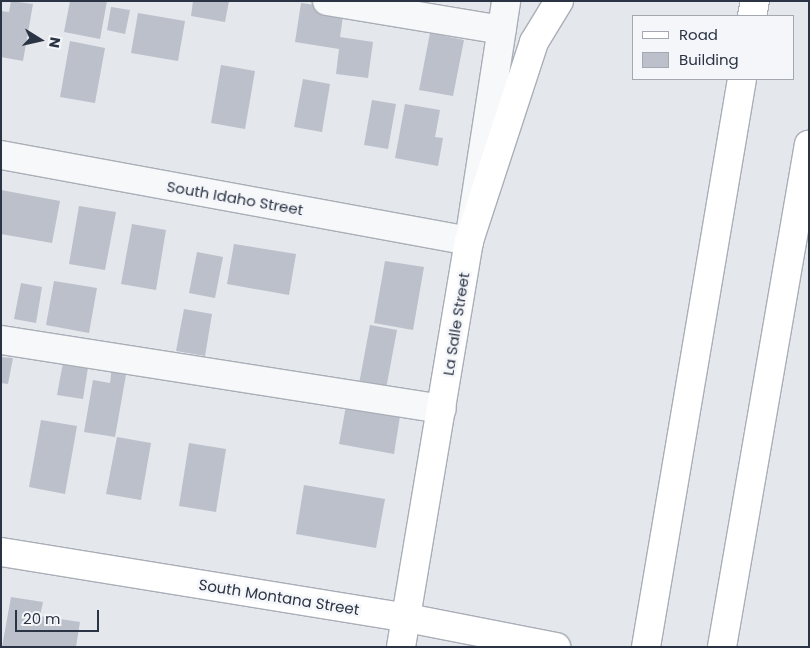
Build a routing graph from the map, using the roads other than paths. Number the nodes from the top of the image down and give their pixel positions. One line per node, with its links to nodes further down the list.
1 (327, 1): 6 (street)
2 (506, 1): 6 (street, La Salle Street)
3 (559, 1): 10 (main road)
4 (754, 1): 5 (main road)
5 (752, 15)
6 (502, 30): 10 (street, La Salle Street)
7 (742, 80): 17 (main road)
8 (809, 144): 18 (main road)
9 (1, 155): 10 (street, South Idaho Street)
10 (469, 241): 12 (main road, La Salle Street)
11 (1, 340): 12 (street)
12 (442, 409): 14 (main road, La Salle Street)
13 (1, 552): 14 (main road, South Montana Street)
14 (407, 618): 15 (main road, La Salle Street); 16 (main road, South Montana Street)
15 (401, 647)
16 (556, 647)
17 (646, 647)
18 (722, 647)

